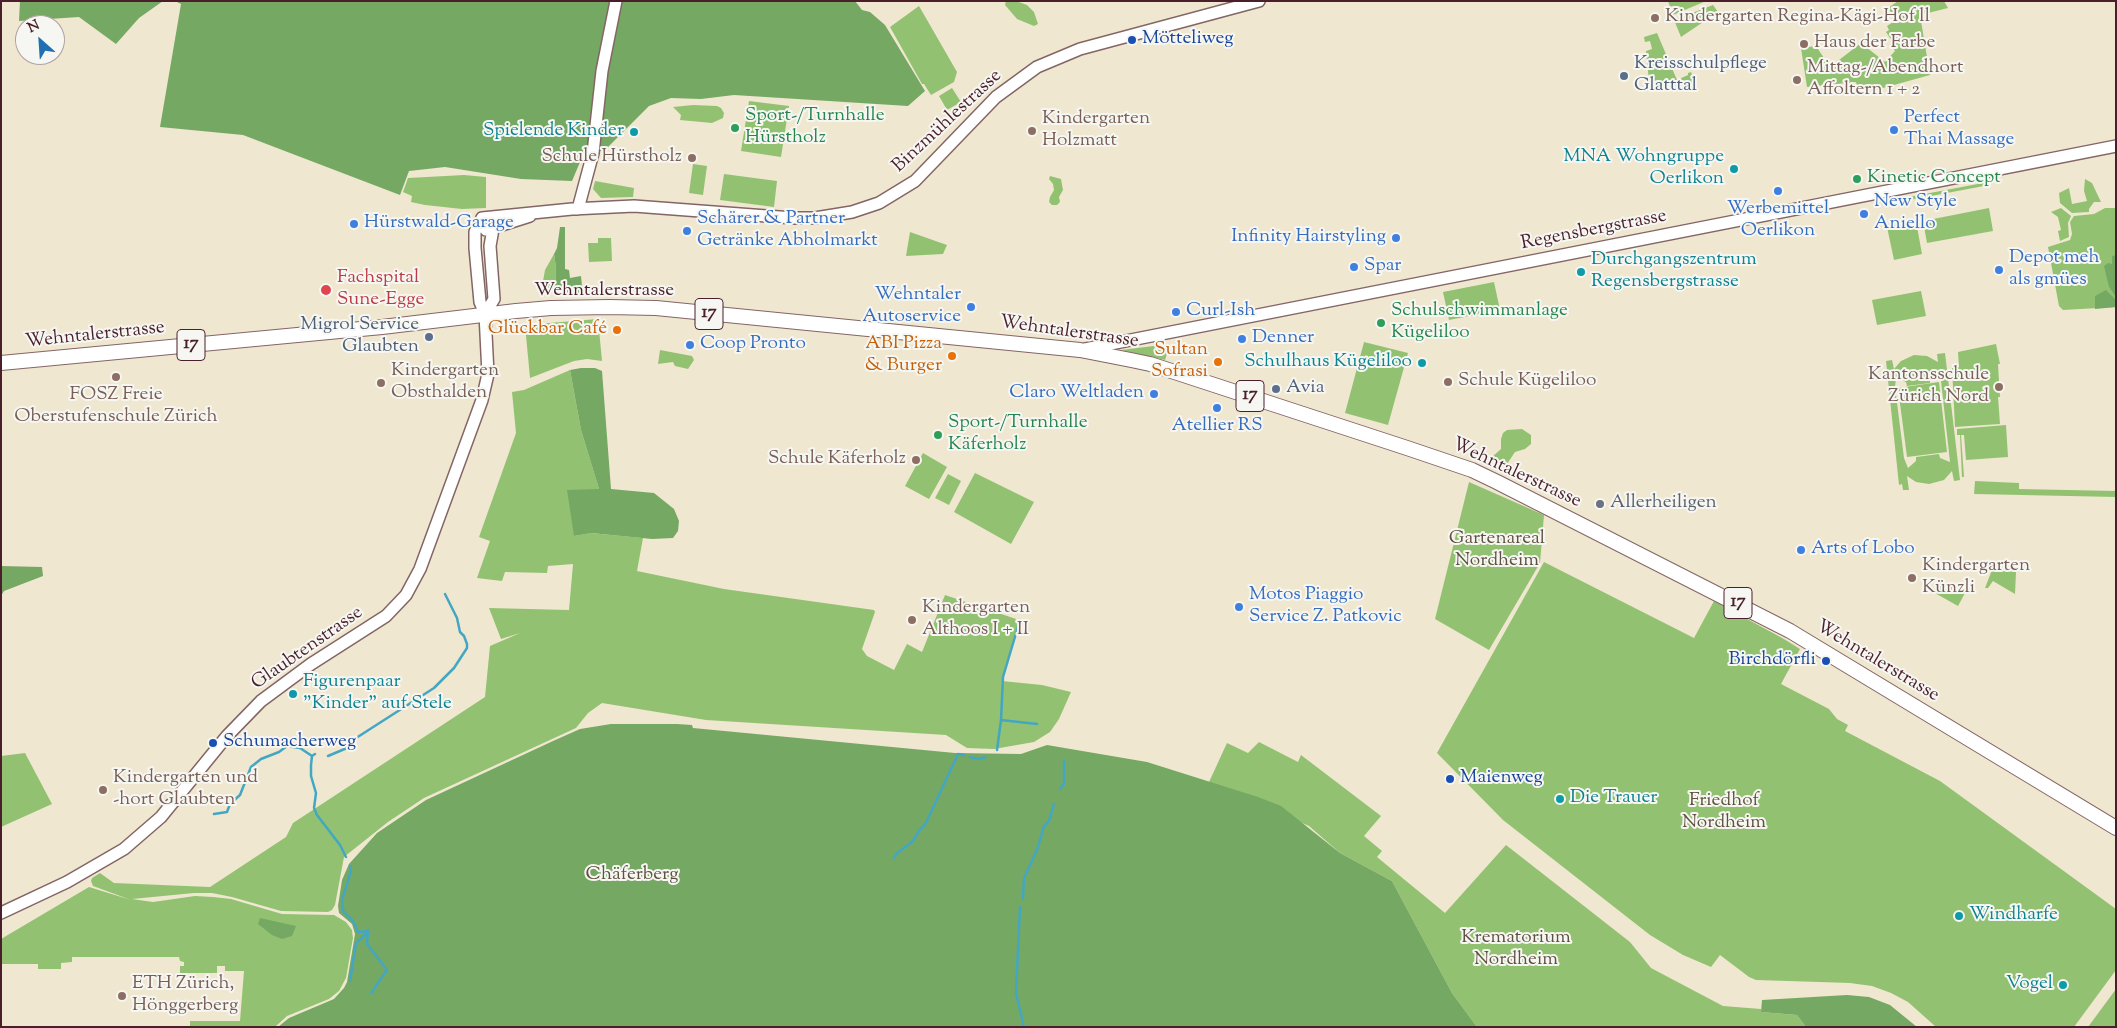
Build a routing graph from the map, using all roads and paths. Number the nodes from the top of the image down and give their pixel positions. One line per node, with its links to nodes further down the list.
1 (616, 1): 4 (street)
2 (1259, 1): 4 (street, Binzmühlestrasse)
3 (2116, 146): 10 (street, Regensbergstrasse)
4 (578, 209): 5 (street, Binzmühlestrasse)
5 (533, 214): 6 (street, Binzmühlestrasse); 7 (street, Binzmühlestrasse)
6 (482, 218): 7 (street); 8 (street)
7 (493, 229): 8 (street, Binzmühlestrasse); 9 (street)
8 (475, 232): 9 (street)
9 (485, 314): 10 (main road, Wehntalerstrasse / 17); 11 (main road, Wehntalerstrasse / 17); 13 (street, Glaubtenstrasse)
10 (1080, 350): 12 (main road, Wehntalerstrasse / 17)
11 (1, 364)
12 (2116, 828)
13 (1, 913)

